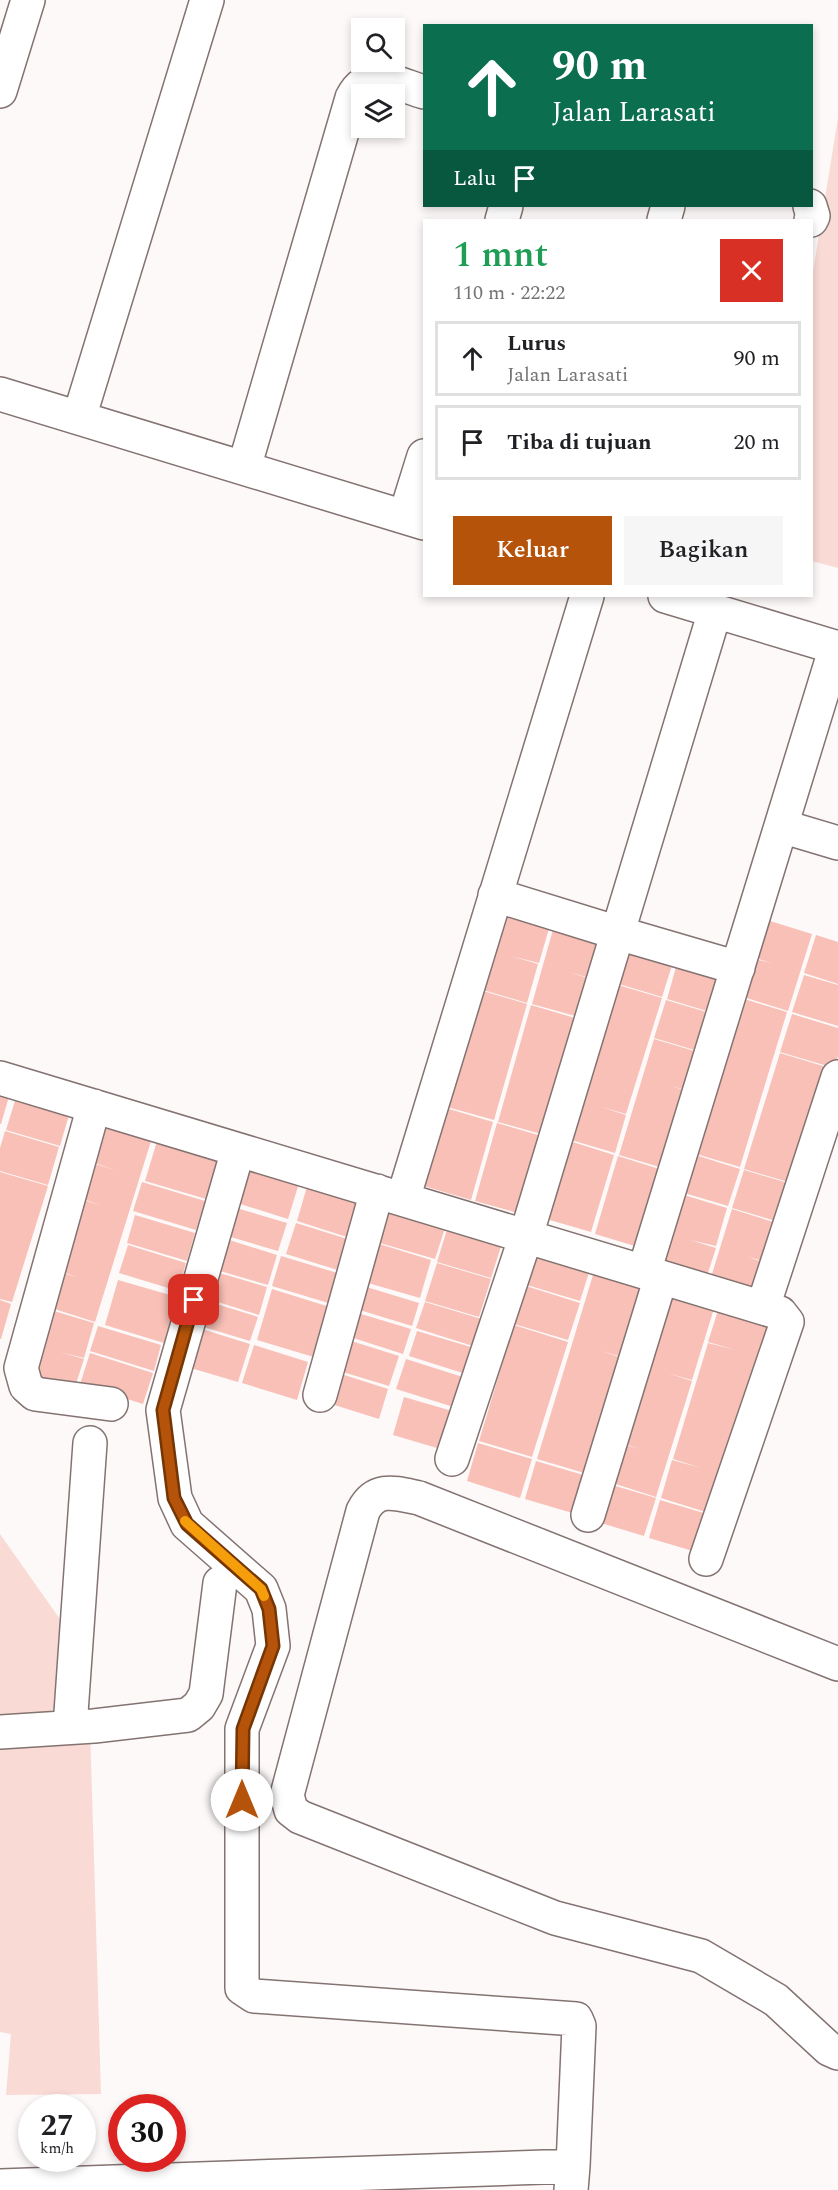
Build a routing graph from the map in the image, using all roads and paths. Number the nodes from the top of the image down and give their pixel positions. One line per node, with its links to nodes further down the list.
1 (28, 0): 3 (street)
2 (207, 0): 6 (street)
3 (0, 91)
4 (423, 92): 8 (street)
5 (0, 394): 6 (street)
6 (80, 418): 8 (street)
7 (423, 463): 9 (street)
8 (244, 468): 9 (street)
9 (415, 520)
10 (587, 597): 15 (street)
11 (691, 601): 12 (street); 16 (street)
12 (837, 648): 13 (street)
13 (781, 826): 14 (street); 17 (street)
14 (838, 843)
15 (495, 895): 16 (street); 22 (street)
16 (618, 933): 17 (street); 23 (street)
17 (738, 968): 24 (street)
18 (838, 1077): 25 (street)
19 (0, 1078): 20 (street)
20 (94, 1106): 21 (street); 27 (street)
21 (238, 1150): 22 (street); 37 (street)
22 (390, 1195): 23 (street); 26 (street)
23 (526, 1236): 24 (street); 29 (street)
24 (653, 1274): 25 (street); 30 (street)
25 (763, 1307): 31 (street)
26 (320, 1395)
27 (111, 1404)
28 (90, 1443): 34 (street)
29 (452, 1459)
30 (588, 1515)
31 (706, 1559)
32 (220, 1583): 34 (street)
33 (838, 1664): 36 (street)
34 (70, 1727): 35 (street)
35 (0, 1732)
36 (838, 2053)
37 (572, 2178): 38 (street)
38 (0, 2186)

